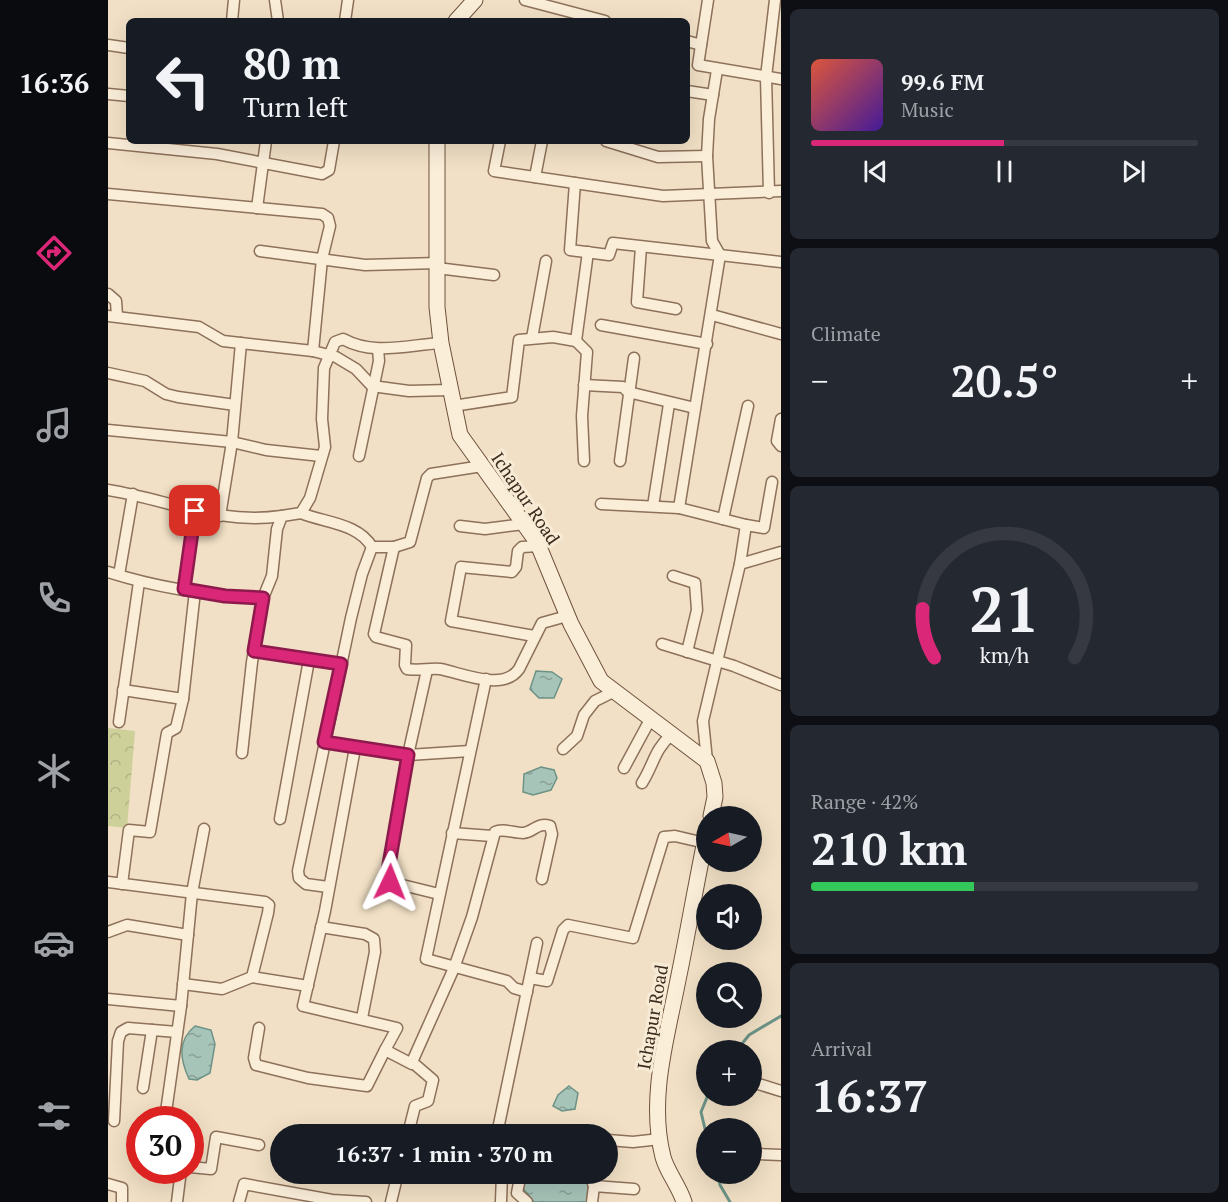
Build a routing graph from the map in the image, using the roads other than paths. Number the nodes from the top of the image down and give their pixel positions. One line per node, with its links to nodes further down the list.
1 (234, 0): 8 (street)
2 (275, 0): 9 (street)
3 (348, 0): 10 (street)
4 (475, 0): 11 (street)
5 (525, 0): 12 (street)
6 (708, 0): 15 (street)
7 (774, 0): 18 (street)
8 (232, 18)
9 (278, 18)
10 (347, 18)
11 (459, 18)
12 (594, 18)
13 (690, 42): 15 (street)
14 (108, 45): 16 (street)
15 (701, 45): 17 (street)
16 (126, 48)
17 (717, 70): 18 (street); 22 (street)
18 (766, 77): 19 (street); 36 (street)
19 (781, 79)
20 (690, 91): 22 (street)
21 (108, 94): 23 (street)
22 (713, 95): 31 (street)
23 (126, 96)
24 (108, 143): 32 (street)
25 (265, 144): 32 (street)
26 (333, 144): 32 (street)
27 (437, 144): 47 (street, Ichapur Road)
28 (499, 144): 33 (street)
29 (541, 144): 33 (street)
30 (621, 144): 31 (street)
31 (707, 156): 38 (street)
32 (262, 161): 39 (street)
33 (535, 177): 34 (street)
34 (575, 183): 38 (street); 42 (street)
35 (781, 191): 36 (street)
36 (769, 193): 38 (street)
37 (108, 194): 39 (street)
38 (710, 195): 43 (street)
39 (257, 208): 44 (street)
40 (641, 247): 42 (street); 43 (street); 50 (street)
41 (260, 251): 44 (street)
42 (588, 252): 56 (street)
43 (720, 255): 46 (street); 51 (street)
44 (322, 259): 47 (street); 61 (street)
45 (546, 261): 55 (street)
46 (781, 262)
47 (437, 265): 48 (street); 58 (street, Ichapur Road)
48 (494, 275)
49 (108, 294): 52 (street)
50 (676, 309)
51 (712, 315): 54 (street); 59 (street)
52 (113, 316): 57 (street)
53 (601, 325): 59 (street)
54 (781, 334)
55 (532, 338): 56 (street); 71 (street)
56 (576, 341): 65 (street)
57 (241, 343): 61 (street); 70 (street)
58 (441, 343): 60 (street); 67 (street, Ichapur Road)
59 (707, 344): 73 (street)
60 (378, 349): 62 (street); 66 (street)
61 (313, 351): 62 (street)
62 (329, 355): 66 (street); 78 (street)
63 (634, 357): 68 (street)
64 (108, 373): 70 (street)
65 (584, 385): 68 (street); 80 (street)
66 (372, 386): 67 (street); 79 (street)
67 (450, 390): 71 (street, Ichapur Road)
68 (628, 392): 69 (street); 81 (street)
69 (669, 404): 73 (street); 87 (street)
70 (236, 405): 76 (street)
71 (453, 406): 82 (street, Ichapur Road)
72 (748, 406): 93 (street)
73 (695, 408): 88 (street)
74 (781, 419): 77 (street)
75 (108, 430): 76 (street)
76 (232, 442): 78 (street); 91 (street)
77 (781, 446)
78 (321, 456): 90 (street)
79 (359, 456)
80 (584, 461)
81 (620, 461)
82 (482, 466): 94 (street, Ichapur Road); 99 (street)
83 (772, 482): 95 (street)
84 (108, 490): 85 (street)
85 (133, 494): 89 (street); 102 (street)
86 (601, 504): 87 (street)
87 (653, 506): 88 (street)
88 (679, 508): 93 (street)
89 (195, 511): 91 (street); 105 (street)
90 (301, 513): 92 (street); 98 (street)
91 (220, 516): 92 (street)
92 (282, 516): 106 (street)
93 (723, 519): 95 (street)
94 (525, 524): 96 (street); 97 (street, Ichapur Road)
95 (746, 525): 101 (street)
96 (460, 526)
97 (539, 546): 107 (street, Ichapur Road); 108 (street)
98 (372, 547): 99 (street); 114 (street)
99 (394, 548): 115 (street)
100 (781, 551): 101 (street)
101 (740, 564): 113 (street)
102 (113, 573): 104 (street)
103 (674, 576): 111 (street)
104 (139, 582): 105 (street); 118 (street)
105 (190, 590): 106 (street); 120 (street)
106 (263, 598): 110 (street)
107 (567, 616): 108 (street); 119 (street, Ichapur Road)
108 (534, 636): 116 (street)
109 (662, 644): 111 (street)
110 (254, 651): 112 (street); 128 (street)
111 (687, 652): 113 (street)
112 (309, 660): 114 (street); 134 (street)
113 (717, 661): 117 (street); 130 (street)
114 (341, 664): 124 (street)
115 (427, 670): 116 (street); 129 (street)
116 (486, 679): 127 (street)
117 (781, 686)
118 (123, 690): 120 (street); 122 (street)
119 (615, 691): 121 (street, Ichapur Road); 126 (street)
120 (183, 699): 142 (street)
121 (651, 718): 123 (street, Ichapur Road); 131 (street)
122 (118, 722)
123 (672, 734): 130 (street, Ichapur Road); 132 (street)
124 (324, 742): 125 (street); 143 (street)
125 (355, 747): 129 (street); 143 (street)
126 (562, 749)
127 (470, 751): 129 (street); 136 (street)
128 (242, 753)
129 (408, 755): 145 (street)
130 (707, 761): 133 (street)
131 (624, 768)
132 (642, 783)
133 (713, 806)
134 (280, 819)
135 (204, 829): 144 (street)
136 (452, 833): 137 (street); 145 (street)
137 (492, 836): 140 (street); 150 (street)
138 (696, 838): 152 (street)
139 (699, 872): 172 (street, Ichapur Road)
140 (542, 879)
141 (108, 882): 142 (street)
142 (122, 884): 144 (street)
143 (328, 887): 146 (street)
144 (192, 893): 148 (street); 151 (street)
145 (439, 894): 150 (street)
146 (321, 927): 154 (street); 158 (street)
147 (108, 932): 148 (street)
148 (188, 935): 153 (street)
149 (537, 943): 152 (street)
150 (454, 968): 155 (street); 164 (street)
151 (252, 977): 153 (street); 154 (street)
152 (530, 978): 155 (street)
153 (183, 984): 157 (street)
154 (308, 986): 158 (street)
155 (527, 992): 171 (street)
156 (108, 999): 157 (street)
157 (181, 1006): 161 (street)
158 (362, 1018): 163 (street)
159 (259, 1028): 163 (street)
160 (152, 1030): 161 (street); 162 (street); 166 (street)
161 (177, 1032): 168 (street)
162 (113, 1041): 169 (street)
163 (385, 1050): 164 (street)
164 (412, 1064): 170 (street)
165 (762, 1085): 167 (street)
166 (143, 1088)
167 (781, 1091)
168 (167, 1106)
169 (114, 1121)
170 (410, 1124)
171 (498, 1124)
172 (660, 1139): 173 (street); 193 (street, Ichapur Road)
173 (618, 1141)
174 (259, 1144): 177 (street)
175 (762, 1154): 176 (street)
176 (781, 1155)
177 (204, 1168)
178 (108, 1184): 185 (street)
179 (179, 1184): 186 (street)
180 (395, 1184): 189 (street)
181 (502, 1184): 190 (street)
182 (518, 1184): 191 (street)
183 (594, 1186): 184 (street); 192 (street)
184 (634, 1189)
185 (122, 1202)
186 (177, 1202)
187 (239, 1202): 188 (street)
188 (366, 1202)
189 (391, 1202)
190 (501, 1202)
191 (527, 1202)
192 (592, 1202)
193 (684, 1202)

